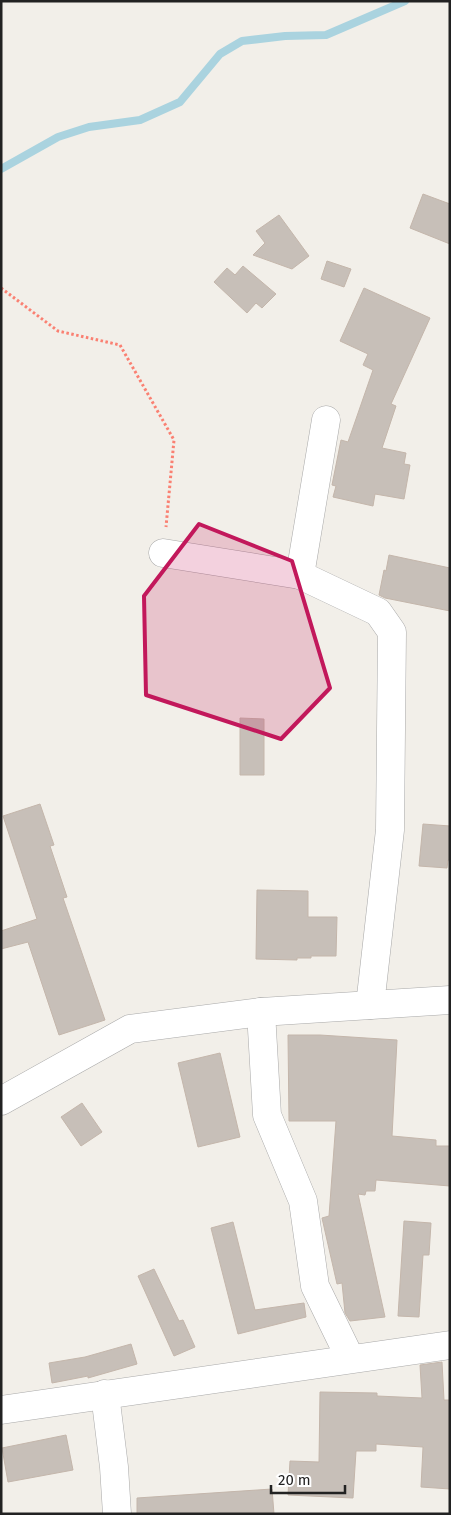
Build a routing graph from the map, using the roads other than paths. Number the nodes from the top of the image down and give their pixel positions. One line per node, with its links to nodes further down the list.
1 (326, 420): 3 (street)
2 (163, 553): 3 (street)
3 (300, 576): 5 (street)
4 (450, 1000): 5 (street)
5 (370, 1005): 6 (street)
6 (261, 1012): 7 (street); 9 (street)
7 (1, 1101)
8 (450, 1345): 9 (street)
9 (350, 1358): 10 (street)
10 (105, 1394): 11 (street); 12 (street)
11 (1, 1410)
12 (117, 1514)

